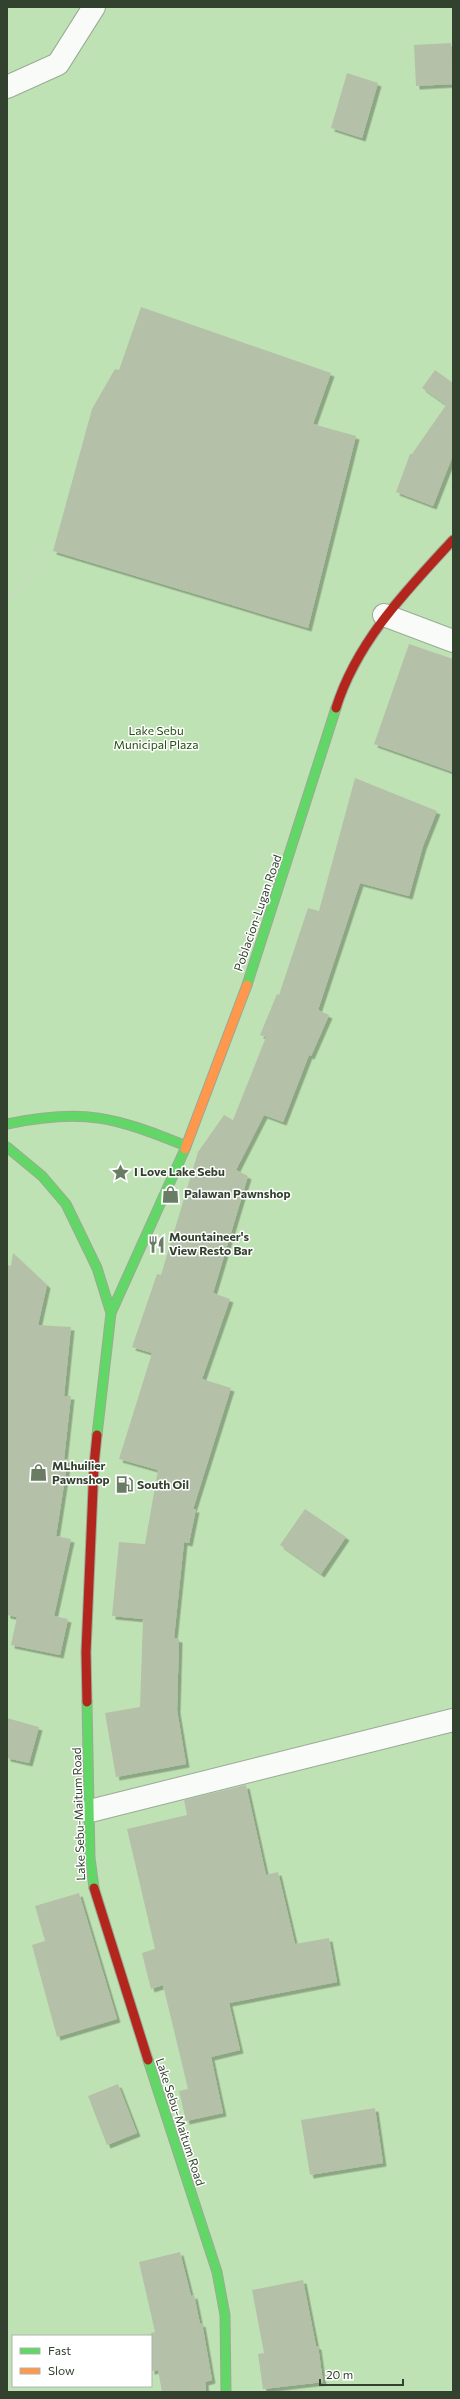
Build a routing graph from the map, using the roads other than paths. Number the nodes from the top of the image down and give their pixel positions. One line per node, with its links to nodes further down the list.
1 (94, 7): 2 (street)
2 (7, 87)
3 (453, 540): 4 (main road, Poblacion-Lugan Road)
4 (384, 615): 5 (street); 7 (main road, Poblacion-Lugan Road)
5 (453, 641)
6 (7, 1124): 7 (main road)
7 (186, 1146): 9 (main road, Poblacion-Lugan Road)
8 (7, 1147): 9 (main road)
9 (111, 1313): 11 (main road, Lake Sebu-Maitum Road)
10 (453, 1720): 11 (street)
11 (90, 1811): 12 (main road, Lake Sebu-Maitum Road)
12 (226, 2392)

